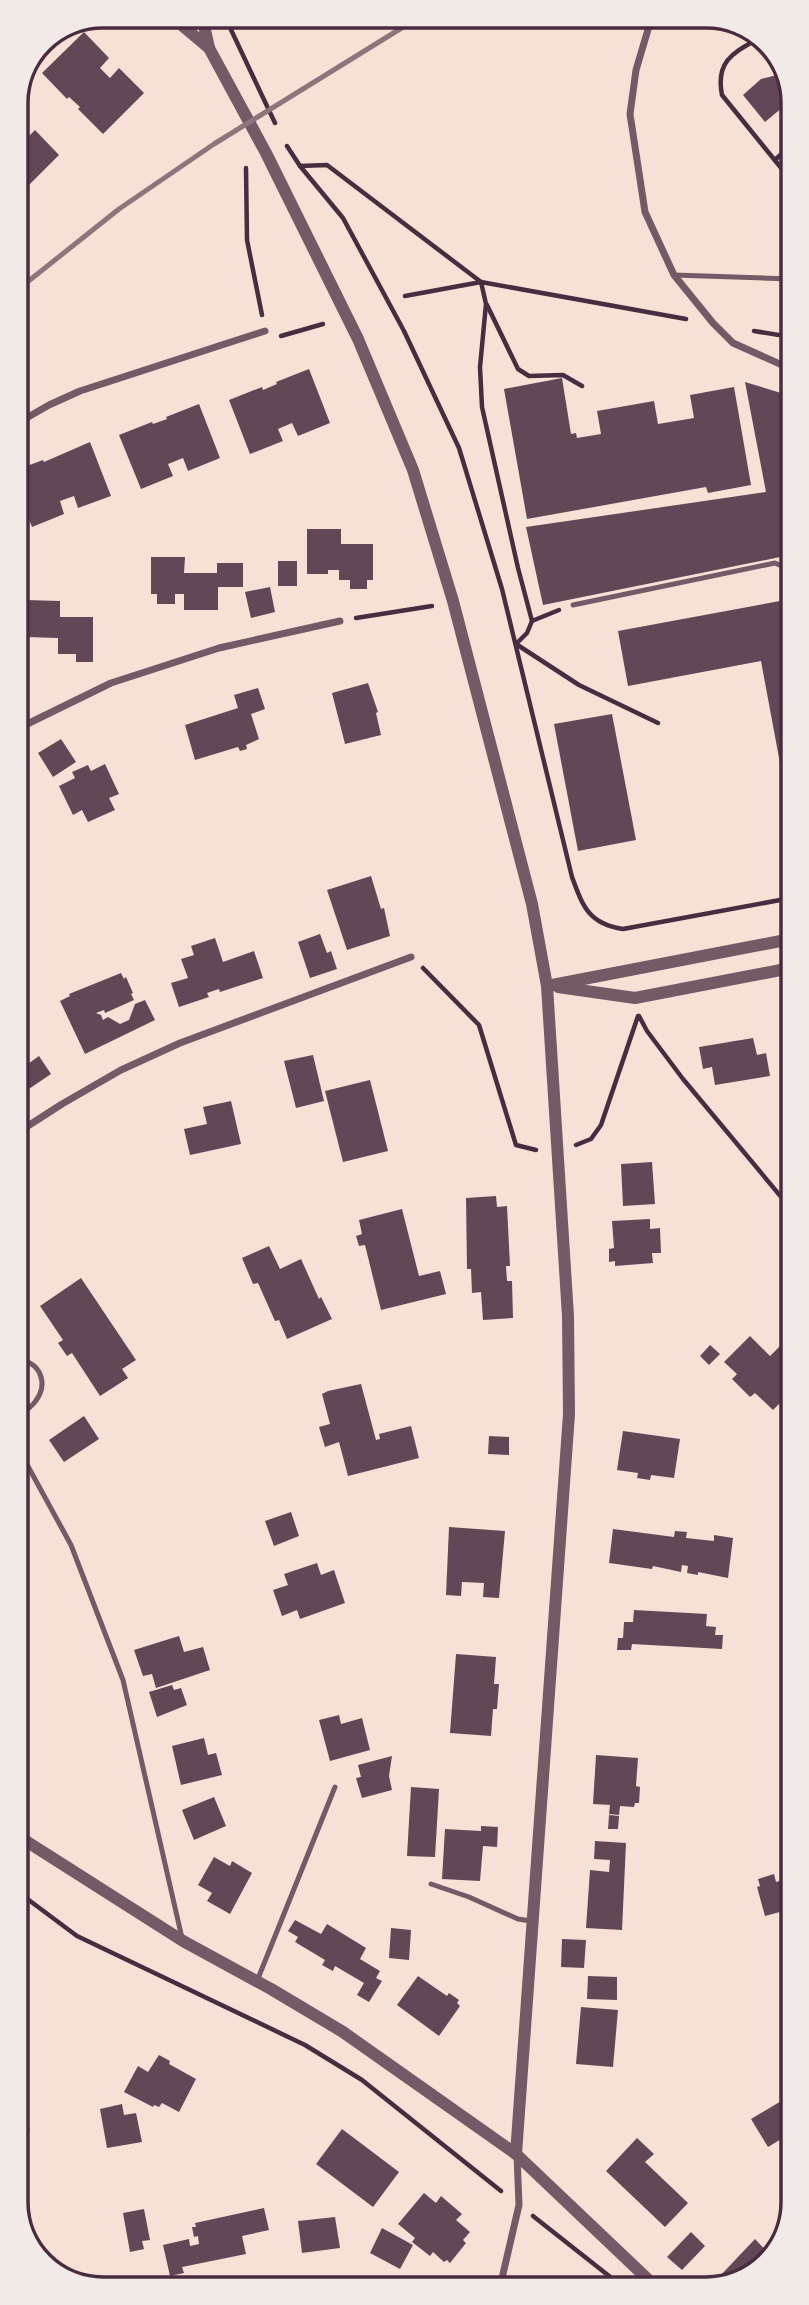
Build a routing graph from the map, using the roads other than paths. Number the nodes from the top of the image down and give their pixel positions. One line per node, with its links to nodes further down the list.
1 (185, 28): 4 (street)
2 (205, 28): 4 (street)
3 (648, 28): 5 (street)
4 (209, 48): 17 (street)
5 (674, 275): 6 (lane); 8 (street)
6 (781, 279)
7 (265, 331): 9 (street)
8 (781, 364)
9 (28, 417)
10 (781, 566): 11 (lane)
11 (573, 605)
12 (340, 621): 13 (street)
13 (28, 724)
14 (781, 941): 17 (street)
15 (411, 957): 18 (street)
16 (781, 970): 17 (street)
17 (547, 986): 25 (street)
18 (28, 1126)
19 (28, 1363): 20 (lane)
20 (28, 1409)
21 (28, 1466): 26 (lane)
22 (335, 1787): 27 (lane)
23 (28, 1842): 26 (street)
24 (431, 1884): 25 (lane)
25 (534, 1922): 28 (street)
26 (183, 1941): 27 (street)
27 (257, 1982): 28 (street)
28 (516, 2154): 29 (street); 30 (street)
29 (502, 2277)
30 (645, 2277)

